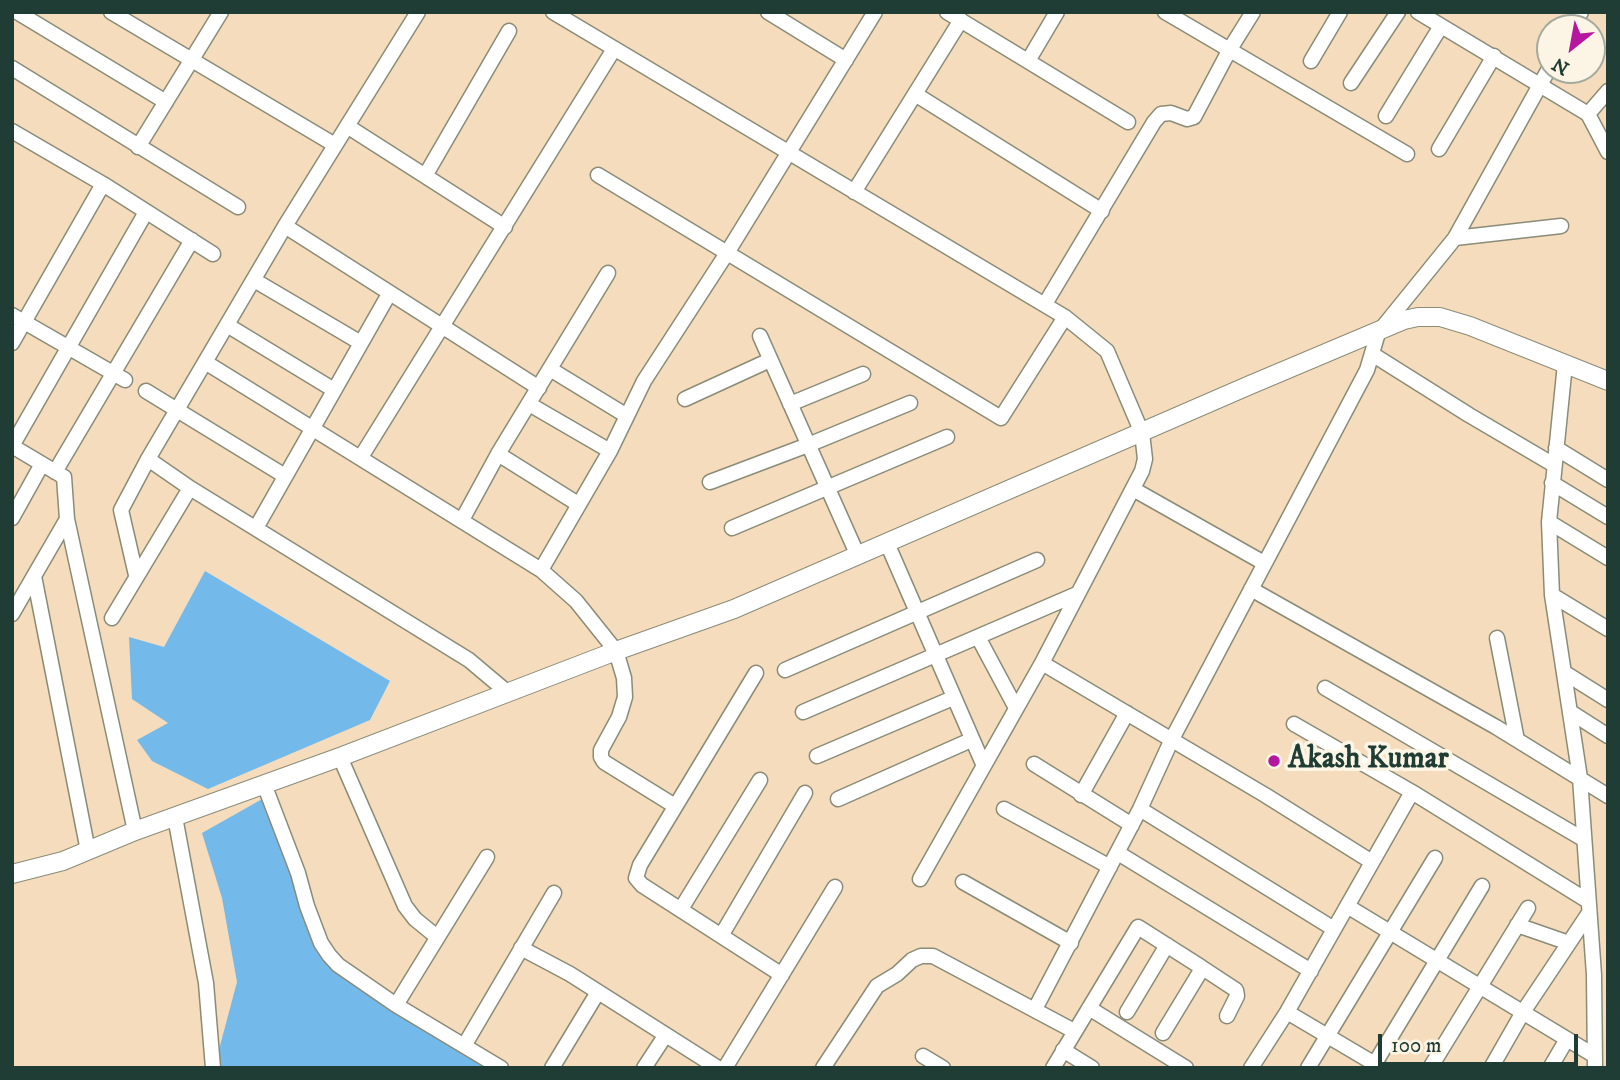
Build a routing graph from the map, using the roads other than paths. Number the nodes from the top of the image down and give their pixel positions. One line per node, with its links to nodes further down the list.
1 (17, 12): 32 (street)
2 (111, 12): 22 (street)
3 (418, 12): 36 (street)
4 (553, 12): 15 (street)
5 (768, 12): 23 (street)
6 (875, 12): 23 (street)
7 (947, 12): 16 (street)
8 (1057, 12): 24 (street)
9 (1165, 12): 20 (street)
10 (1253, 12): 20 (street)
11 (1340, 12): 25 (street)
12 (1398, 12): 28 (street)
13 (1418, 12): 17 (street)
14 (217, 14): 22 (street)
15 (574, 18): 19 (street)
16 (961, 20): 24 (street); 31 (street)
17 (1441, 26): 21 (street); 34 (street)
18 (509, 31): 45 (street)
19 (614, 49): 42 (street); 53 (street)
20 (1230, 49): 43 (street); 49 (street)
21 (1494, 56): 27 (street); 40 (street)
22 (192, 59): 32 (street); 38 (street)
23 (846, 60): 42 (street)
24 (1028, 61): 35 (street)
25 (1311, 61)
26 (12, 68): 39 (street)
27 (1536, 82)
28 (1352, 83)
29 (1540, 84): 33 (street); 54 (street)
30 (1608, 91): 33 (street)
31 (915, 94): 47 (street); 49 (street)
32 (166, 102): 39 (street)
33 (1588, 114): 41 (street)
34 (1386, 116)
35 (1128, 122)
36 (347, 126): 38 (street); 45 (street)
37 (12, 131): 46 (street)
38 (335, 145): 51 (street)
39 (138, 147): 48 (street)
40 (1439, 149)
41 (1608, 152)
42 (789, 153): 47 (street); 56 (street)
43 (1406, 154)
44 (598, 175): 56 (street)
45 (425, 176): 53 (street)
46 (103, 184): 50 (street); 63 (street)
47 (854, 192): 61 (street)
48 (238, 207)
49 (1102, 211): 61 (street)
50 (146, 212): 55 (street); 70 (street)
51 (285, 226): 59 (street); 60 (street)
52 (1562, 226): 54 (street)
53 (505, 227): 65 (street)
54 (1455, 238): 66 (street)
55 (192, 240): 57 (street); 77 (street)
56 (727, 253): 62 (street); 87 (street)
57 (213, 254)
58 (608, 273): 75 (street)
59 (254, 280): 64 (street); 69 (street)
60 (389, 295): 65 (street); 69 (street)
61 (1045, 304): 62 (street)
62 (1065, 317): 89 (street)
63 (18, 319): 68 (street); 70 (street)
64 (227, 325): 73 (street); 80 (street)
65 (442, 328): 79 (street); 96 (street)
66 (1378, 333): 71 (street); 74 (street); 89 (street)
67 (760, 336): 72 (street)
68 (12, 343)
69 (361, 343): 80 (street)
70 (70, 348): 77 (street); 92 (street)
71 (1372, 354): 99 (street); 120 (street)
72 (770, 360): 82 (street); 85 (street)
73 (205, 362): 86 (street); 88 (street)
74 (1565, 364): 78 (street); 93 (street)
75 (550, 369): 79 (street); 87 (street)
76 (863, 374): 85 (street)
77 (119, 376): 100 (street)
78 (1608, 381)
79 (539, 388): 84 (street)
80 (334, 390): 88 (street)
81 (146, 391): 86 (street)
82 (685, 399)
83 (910, 403): 91 (street)
84 (529, 404): 94 (street); 95 (street)
85 (790, 404): 91 (street)
86 (177, 409): 97 (street); 101 (street)
87 (627, 416): 94 (street)
88 (313, 427): 96 (street); 101 (street)
89 (1142, 433): 107 (street); 116 (street)
90 (947, 437): 105 (street)
91 (808, 445): 103 (street); 105 (street)
92 (12, 446): 98 (street)
93 (1556, 448): 99 (street); 102 (street)
94 (610, 451): 108 (street)
95 (498, 454): 108 (street); 112 (street)
96 (361, 457): 112 (street)
97 (148, 459): 106 (street); 122 (street)
98 (42, 464): 100 (street); 110 (street)
99 (1554, 465): 104 (street)
100 (55, 472): 111 (street)
101 (285, 476): 114 (street)
102 (1608, 480)
103 (710, 482)
104 (1552, 483): 109 (street); 113 (street)
105 (827, 486): 115 (street); 117 (street)
106 (190, 488): 114 (street); 122 (street)
107 (1133, 489): 120 (street); 125 (street)
108 (578, 504): 121 (street)
109 (1608, 517)
110 (12, 518)
111 (67, 519): 123 (street); 169 (street)
112 (462, 520): 121 (street)
113 (1549, 522): 118 (street); 126 (street)
114 (256, 528): 140 (street)
115 (732, 528)
116 (887, 543): 117 (street); 128 (street)
117 (858, 556): 133 (street)
118 (1608, 558)
119 (1037, 560): 128 (street)
120 (1264, 563): 124 (street)
121 (541, 570): 133 (street)
122 (136, 575): 129 (street)
123 (34, 576): 127 (street); 171 (street)
124 (1251, 589): 149 (street); 151 (street)
125 (1077, 594): 131 (street); 135 (street)
126 (1552, 595): 130 (street); 138 (street)
127 (12, 614)
128 (918, 614): 134 (street); 136 (street)
129 (112, 618)
130 (1608, 629)
131 (978, 637): 134 (street); 143 (street)
132 (1497, 638): 151 (street)
133 (616, 651): 140 (street); 164 (street)
134 (935, 656): 141 (street); 144 (street)
135 (1042, 663): 143 (street); 145 (street)
136 (785, 670)
137 (756, 673): 164 (street)
138 (1565, 673): 142 (street); 146 (street)
139 (1325, 688): 170 (street)
140 (507, 692): 153 (street)
141 (953, 698): 150 (street); 152 (street)
142 (1608, 700)
143 (1016, 708): 155 (street)
144 (803, 712)
145 (1127, 712): 149 (street); 161 (street)
146 (1572, 713): 148 (street); 156 (street)
147 (1294, 724): 159 (street)
148 (1608, 736)
149 (1172, 739): 166 (street); 175 (street)
150 (971, 740): 155 (street); 163 (street)
151 (1517, 740): 156 (street)
152 (817, 756)
153 (340, 757): 158 (street); 191 (street)
154 (1034, 764): 161 (street)
155 (984, 766): 178 (street)
156 (1580, 778): 162 (street); 170 (street)
157 (760, 779): 186 (street)
158 (264, 784): 167 (street); 204 (street)
159 (1412, 792): 175 (street); 184 (street)
160 (805, 793): 190 (street)
161 (1081, 794): 168 (street)
162 (1608, 796)
163 (838, 799)
164 (675, 806): 186 (street)
165 (1004, 809): 176 (street)
166 (1140, 809): 168 (street); 188 (street)
167 (175, 817): 169 (street); 222 (street)
168 (1132, 825): 172 (street)
169 (135, 831): 171 (street)
170 (1583, 839): 184 (street)
171 (88, 850): 177 (street)
172 (1118, 853): 176 (street); 200 (street)
173 (487, 857): 191 (street)
174 (1435, 858): 189 (street)
175 (1372, 862): 183 (street)
176 (1110, 867): 193 (street)
177 (12, 874)
178 (920, 879)
179 (962, 882): 193 (street)
180 (1482, 886): 198 (street)
181 (835, 887): 201 (street)
182 (554, 893): 196 (street)
183 (1348, 906): 188 (street); 189 (street)
184 (1589, 907): 192 (street); 194 (street)
185 (1528, 908): 187 (street)
186 (681, 909): 190 (street)
187 (1517, 925): 194 (street); 202 (street)
188 (1334, 929): 200 (street)
189 (1389, 931): 198 (street); 215 (street)
190 (722, 936): 201 (street)
191 (437, 937): 204 (street)
192 (1592, 940): 197 (street); 206 (street)
193 (1071, 943): 207 (street)
194 (1569, 943): 209 (street)
195 (1167, 945): 199 (street); 205 (street); 208 (street)
196 (521, 948): 203 (street); 217 (street)
197 (1608, 950)
198 (1437, 960): 202 (street); 221 (street)
199 (1200, 967): 211 (street); 213 (street)
200 (1311, 971): 210 (street)
201 (782, 975): 227 (street)
202 (1479, 985): 209 (street); 235 (street)
203 (598, 992): 214 (street); 224 (street)
204 (396, 1005): 217 (street)
205 (1088, 1008): 212 (street); 232 (street)
206 (1601, 1008): 220 (street)
207 (1035, 1009): 212 (street); 228 (street)
208 (1127, 1012)
209 (1523, 1012): 216 (street); 236 (street)
210 (1287, 1013): 215 (street); 233 (street)
211 (1227, 1016)
212 (1074, 1031): 218 (street)
213 (1163, 1033)
214 (665, 1036): 225 (street); 226 (street)
215 (1328, 1036): 221 (street); 234 (street)
216 (1567, 1039): 220 (street); 237 (street)
217 (464, 1046): 223 (street)
218 (1063, 1050): 230 (street); 231 (street)
219 (923, 1056): 229 (street)
220 (1595, 1062)
221 (1376, 1066)
222 (212, 1068)
223 (501, 1068)
224 (552, 1068)
225 (644, 1068)
226 (718, 1068)
227 (725, 1068)
228 (823, 1068)
229 (943, 1068)
230 (1053, 1068)
231 (1092, 1068)
232 (1186, 1068)
233 (1251, 1068)
234 (1308, 1068)
235 (1430, 1068)
236 (1491, 1068)
237 (1550, 1068)

